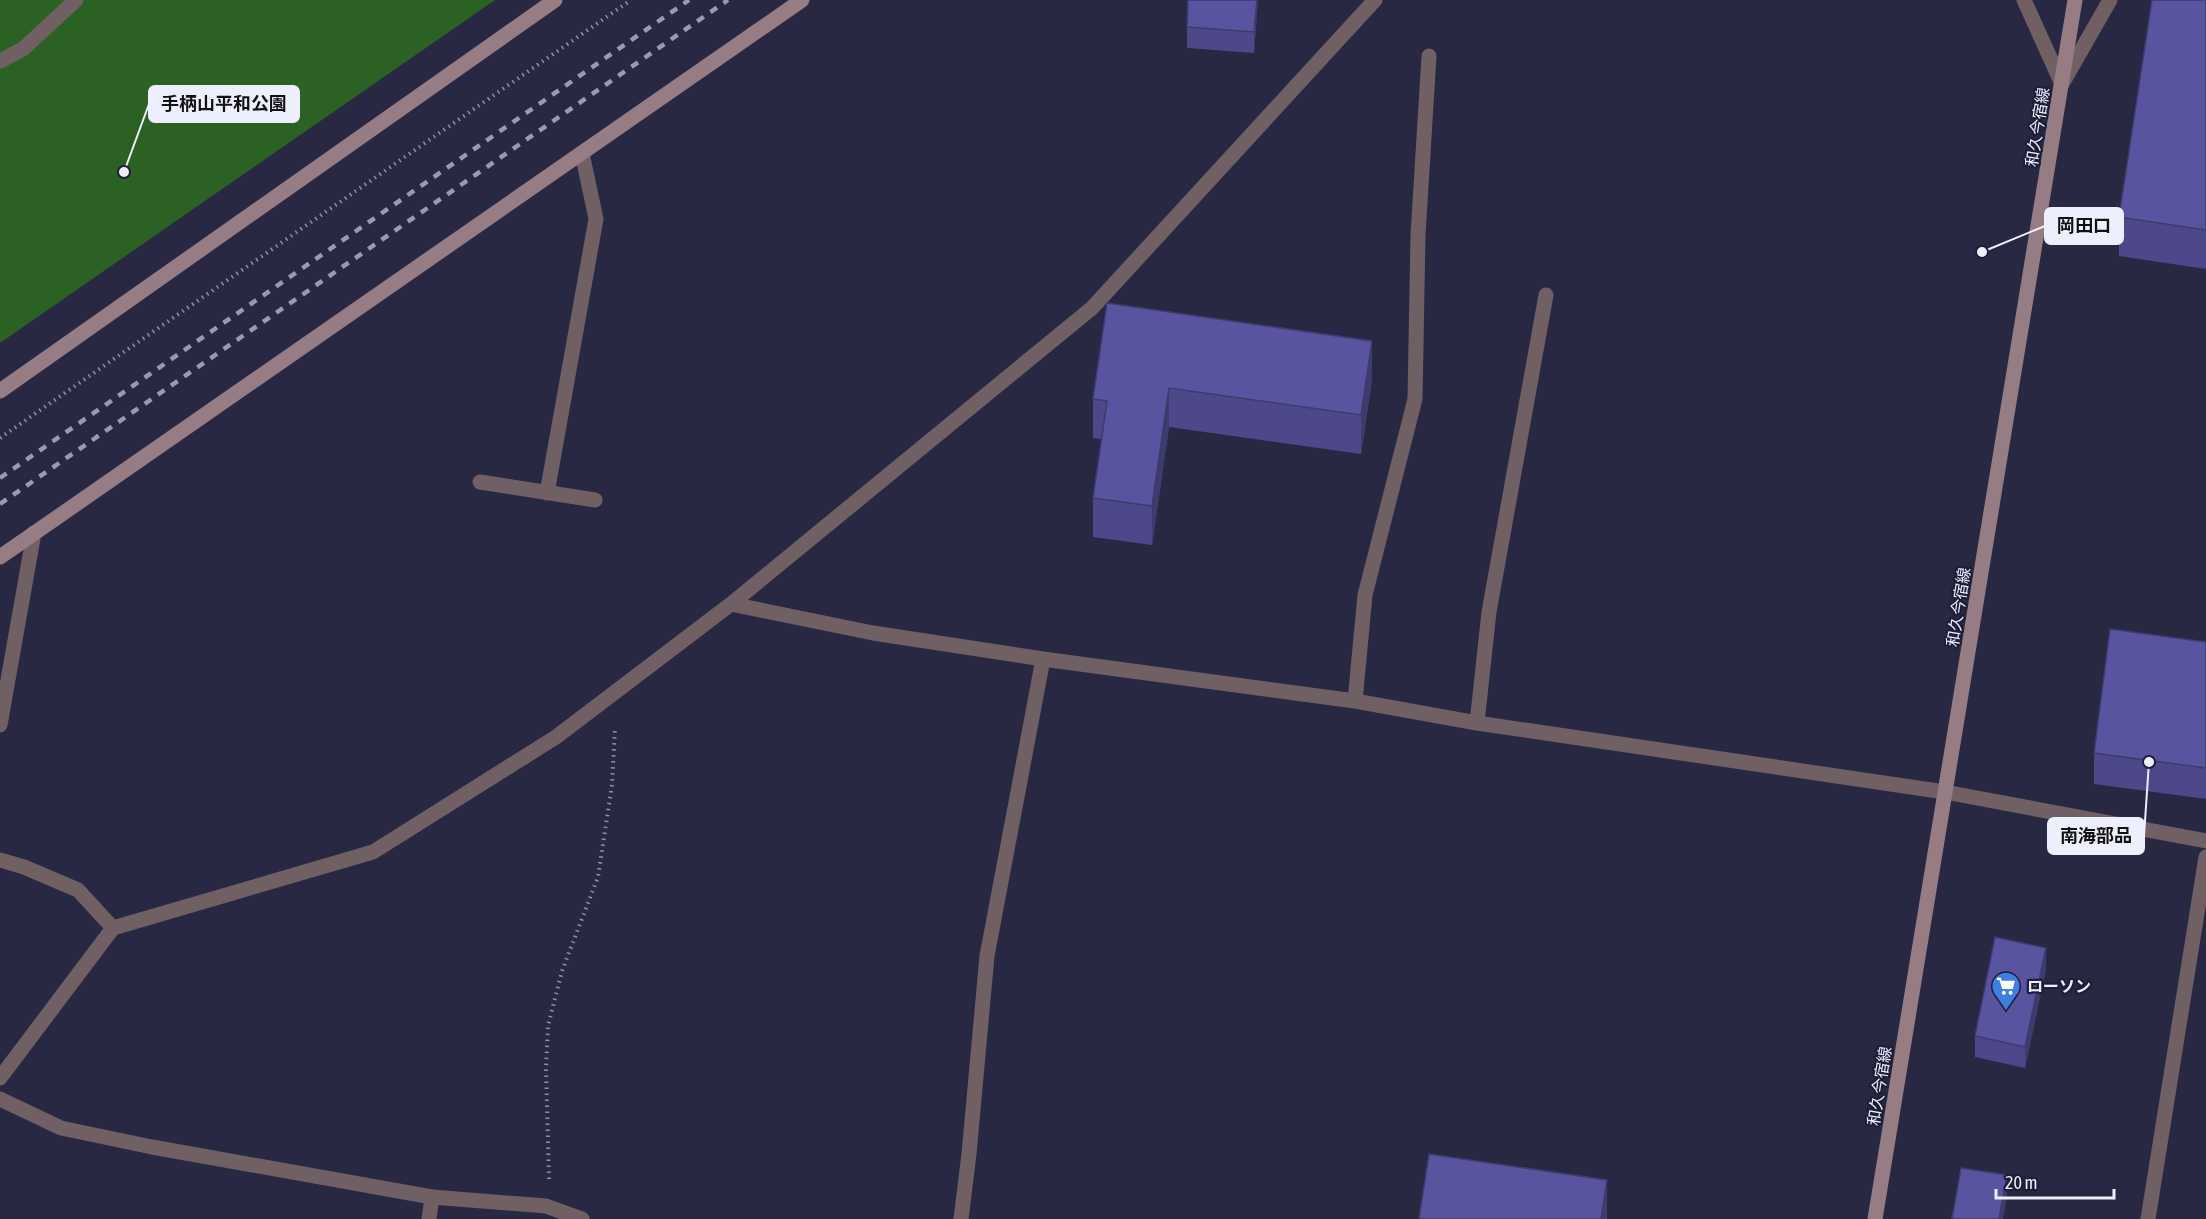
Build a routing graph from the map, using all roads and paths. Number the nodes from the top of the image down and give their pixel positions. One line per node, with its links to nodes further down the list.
1 (76, 0): 10 (street)
2 (555, 0): 14 (street)
3 (631, 0): 15 (path)
4 (802, 0): 12 (street)
5 (1376, 0): 21 (street)
6 (2024, 0): 11 (street)
7 (2074, 0): 11 (street, 和久今宿線)
8 (2110, 0): 11 (street)
9 (1429, 56): 24 (street)
10 (0, 61)
11 (2062, 84): 27 (street, 和久今宿線)
12 (582, 153): 17 (street); 19 (street)
13 (1546, 295): 25 (street)
14 (0, 391)
15 (0, 438)
16 (480, 482): 17 (street)
17 (547, 493): 18 (street)
18 (595, 500)
19 (34, 533): 20 (street); 26 (street)
20 (0, 557)
21 (731, 604): 22 (street); 23 (street)
22 (1043, 659): 24 (street); 38 (street)
23 (614, 693): 31 (street); 35 (path)
24 (1354, 701): 25 (street)
25 (1477, 723): 27 (street)
26 (0, 725)
27 (1945, 792): 28 (street); 39 (street, 和久今宿線)
28 (2206, 841)
29 (2206, 857): 40 (street)
30 (0, 860): 31 (street)
31 (113, 928): 32 (street)
32 (0, 1078)
33 (0, 1099): 34 (street)
34 (432, 1197): 35 (street); 36 (street)
35 (546, 1206): 37 (street)
36 (429, 1219)
37 (582, 1219)
38 (961, 1219)
39 (1875, 1219)
40 (2148, 1219)

